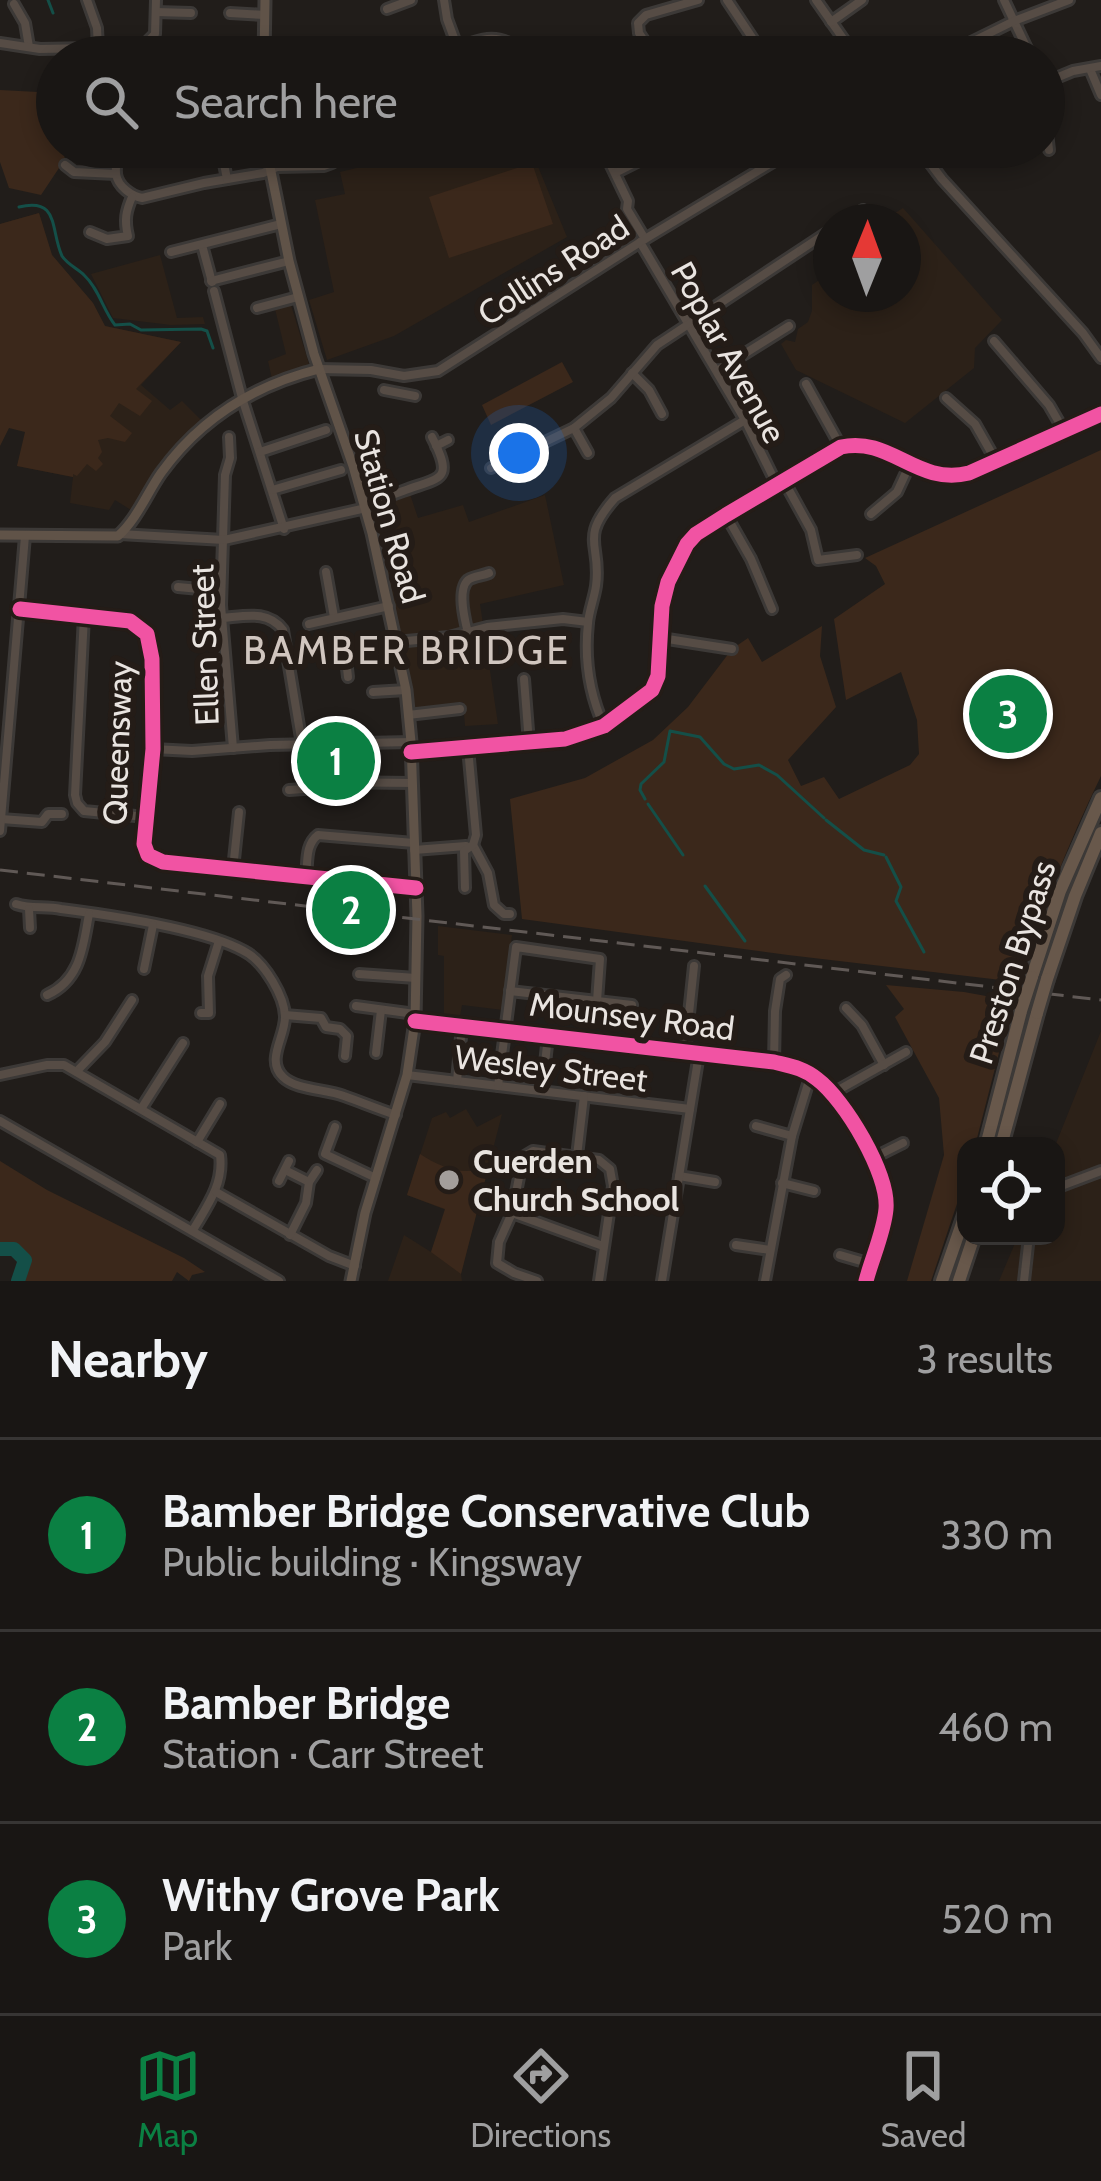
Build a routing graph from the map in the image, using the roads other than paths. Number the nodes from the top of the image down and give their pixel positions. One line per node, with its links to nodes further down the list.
1 (87, 0): 21 (street)
2 (156, 0): 15 (street)
3 (266, 0): 18 (main road)
4 (412, 0): 12 (street)
5 (444, 0): 24 (street)
6 (698, 0): 25 (street)
7 (727, 0): 26 (street)
8 (816, 0): 20 (street)
9 (862, 0): 20 (street)
10 (1004, 0): 19 (street)
11 (1069, 0): 19 (street)
12 (397, 3): 14 (street)
13 (14, 4): 31 (street)
14 (386, 9)
15 (156, 12): 16 (street); 22 (street)
16 (191, 13)
17 (230, 13): 18 (street)
18 (265, 15): 23 (main road)
19 (1013, 21): 28 (street); 29 (street)
20 (831, 22): 27 (street)
21 (97, 36)
22 (153, 36)
23 (264, 36)
24 (453, 36)
25 (641, 36)
26 (751, 36)
27 (841, 36)
28 (983, 36)
29 (1020, 36)
30 (0, 43): 31 (street)
31 (29, 47): 32 (street)
32 (36, 47)
33 (1101, 65): 34 (street)
34 (1090, 69): 35 (street); 36 (street)
35 (1065, 74)
36 (1101, 95)
37 (66, 168): 47 (street)
38 (117, 168): 47 (street)
39 (225, 168): 48 (street)
40 (277, 168): 45 (street)
41 (612, 168): 46 (street, Poplar Avenue)
42 (625, 168): 46 (street)
43 (763, 168): 53 (street, Collins Road)
44 (935, 168): 65 (street)
45 (269, 170): 48 (street); 50 (main road, Station Road)
46 (615, 173): 53 (street, Poplar Avenue)
47 (116, 174): 49 (street)
48 (227, 179): 49 (street)
49 (132, 196): 52 (street)
50 (280, 224): 56 (street); 58 (main road, Station Road)
51 (90, 232): 52 (street)
52 (128, 236): 55 (street)
53 (642, 241): 62 (street, Poplar Avenue); 69 (street, Collins Road)
54 (813, 242): 62 (street)
55 (136, 244)
56 (202, 245): 57 (street); 59 (street)
57 (171, 252)
58 (289, 261): 59 (street); 60 (main road, Station Road)
59 (212, 285): 73 (street)
60 (298, 297): 61 (street); 66 (main road, Station Road)
61 (257, 308)
62 (687, 322): 67 (street, Poplar Avenue); 68 (street)
63 (789, 326): 67 (street)
64 (994, 341): 81 (street)
65 (1101, 358)
66 (319, 369): 69 (street, Collins Road); 73 (main road); 93 (main road, Station Road)
67 (717, 371): 78 (street, Poplar Avenue)
68 (632, 373): 76 (street); 79 (street)
69 (404, 376): 71 (street)
70 (806, 384): 84 (street)
71 (404, 394): 72 (street); 75 (street)
72 (415, 397)
73 (242, 398): 85 (street); 97 (main road)
74 (946, 398): 87 (street)
75 (388, 405)
76 (662, 414)
77 (1101, 414): 81 (street)
78 (745, 419): 91 (street, Poplar Avenue); 112 (street)
79 (574, 428): 86 (street); 89 (street)
80 (326, 430): 85 (street)
81 (1064, 431): 87 (street)
82 (229, 437): 100 (street, Ellen Street)
83 (448, 440): 93 (street)
84 (841, 447): 88 (street); 91 (street)
85 (260, 452): 92 (street)
86 (587, 453)
87 (996, 461): 88 (street)
88 (910, 464): 95 (street)
89 (491, 468)
90 (341, 470): 92 (street)
91 (780, 483): 94 (street); 101 (street, Poplar Avenue)
92 (272, 490): 96 (street)
93 (365, 506): 96 (street); 106 (main road, Station Road)
94 (726, 514): 108 (street); 115 (street)
95 (871, 514)
96 (284, 529): 100 (street)
97 (120, 534): 99 (main road); 100 (street)
98 (0, 535): 99 (main road)
99 (26, 536): 107 (street)
100 (224, 540): 105 (street, Ellen Street)
101 (857, 555)
102 (326, 572): 110 (street)
103 (489, 573): 114 (street)
104 (178, 587): 105 (street)
105 (221, 591): 111 (street, Ellen Street)
106 (388, 606): 110 (street); 116 (main road, Station Road)
107 (20, 609): 109 (street, Queensway); 137 (street)
108 (772, 609)
109 (84, 616): 130 (street, Queensway); 136 (street)
110 (334, 617): 113 (street)
111 (222, 618): 126 (street); 128 (street, Ellen Street)
112 (588, 622): 114 (street); 124 (street)
113 (309, 624)
114 (468, 634): 116 (street)
115 (661, 638): 117 (street); 124 (street)
116 (397, 646): 118 (street); 120 (main road, Station Road)
117 (732, 649)
118 (348, 677)
119 (524, 679): 125 (street)
120 (406, 690): 121 (street); 123 (main road, Station Road)
121 (373, 692)
122 (460, 709): 123 (street)
123 (408, 715): 127 (main road, Station Road)
124 (604, 726): 125 (street)
125 (529, 742): 129 (street)
126 (302, 744): 127 (street); 128 (street)
127 (411, 747): 129 (street); 131 (main road, Station Road)
128 (232, 748): 130 (street)
129 (468, 748): 140 (street)
130 (153, 749): 136 (street, Queensway)
131 (412, 783): 132 (street); 141 (main road, Station Road)
132 (289, 790)
133 (1101, 798): 197 (highway, Preston Bypass, bridge)
134 (239, 812): 142 (street)
135 (62, 814): 137 (street)
136 (146, 818): 142 (street, Queensway)
137 (1, 819): 138 (street)
138 (0, 831)
139 (1101, 833): 198 (highway, Preston Bypass, bridge)
140 (473, 845): 141 (street); 145 (street); 149 (street)
141 (414, 846): 143 (street); 144 (main road, Station Road)
142 (233, 869): 143 (street)
143 (307, 876): 144 (street)
144 (416, 888): 157 (main road, Station Road)
145 (465, 888)
146 (16, 904): 147 (street)
147 (28, 909): 148 (street); 151 (street)
148 (89, 914): 150 (street); 159 (street)
149 (510, 914)
150 (153, 925): 152 (street); 154 (street)
151 (30, 928)
152 (219, 941): 166 (street); 167 (street)
153 (694, 965): 173 (street)
154 (144, 969)
155 (359, 974): 157 (street)
156 (786, 975): 178 (street)
157 (416, 978): 168 (main road, Station Road)
158 (511, 991): 161 (street); 161 (street); 170 (street)
159 (47, 995)
160 (132, 1000): 180 (street)
161 (597, 1001): 162 (street)
162 (632, 1005)
163 (356, 1006): 165 (street, Mounsey Road)
164 (846, 1008): 179 (street)
165 (381, 1010): 168 (street, Mounsey Road); 175 (street)
166 (201, 1013)
167 (285, 1015): 177 (street); 192 (street)
168 (415, 1018): 169 (street, Mounsey Road); 183 (main road, Station Road)
169 (462, 1027): 170 (street, Mounsey Road); 184 (street)
170 (505, 1031): 171 (street, Mounsey Road); 185 (street)
171 (548, 1036): 173 (street, Mounsey Road); 186 (street)
172 (183, 1043): 190 (street)
173 (685, 1052): 176 (street, Mounsey Road)
174 (906, 1052): 179 (street)
175 (376, 1053)
176 (699, 1054): 178 (street, Mounsey Road); 191 (street)
177 (345, 1056)
178 (774, 1062): 181 (street, Mounsey Road)
179 (884, 1065): 187 (street)
180 (77, 1071): 182 (street); 190 (street)
181 (811, 1074): 187 (street, Mounsey Road); 196 (street)
182 (0, 1075)
183 (407, 1075): 184 (street, Wesley Street); 192 (main road, Station Road)
184 (457, 1081): 185 (street, Wesley Street)
185 (498, 1086): 186 (street, Wesley Street)
186 (542, 1091): 188 (street, Wesley Street)
187 (833, 1093): 202 (street, Mounsey Road)
188 (584, 1096): 191 (street, Wesley Street); 201 (street)
189 (220, 1104): 199 (street)
190 (141, 1109): 199 (street)
191 (690, 1109): 205 (street)
192 (396, 1115): 206 (main road, Station Road)
193 (0, 1121): 215 (street)
194 (756, 1126): 196 (street)
195 (335, 1127): 206 (street)
196 (792, 1136): 210 (street)
197 (988, 1137)
198 (1003, 1137)
199 (197, 1142): 213 (street)
200 (903, 1143): 202 (street)
201 (577, 1156): 214 (street); 221 (street)
202 (871, 1159): 224 (street, Mounsey Road)
203 (316, 1170): 209 (street)
204 (1101, 1171): 211 (street)
205 (680, 1176): 208 (street); 230 (street)
206 (376, 1178): 225 (main road, Station Road)
207 (279, 1181): 209 (street)
208 (715, 1182)
209 (310, 1183): 216 (street)
210 (782, 1184): 212 (street); 222 (street)
211 (1065, 1185)
212 (814, 1191)
213 (216, 1192): 215 (street); 216 (street)
214 (512, 1213): 221 (street); 228 (street)
215 (193, 1230): 226 (street)
216 (290, 1235): 225 (street)
217 (957, 1238): 233 (highway)
218 (736, 1245): 222 (street)
219 (971, 1245): 234 (highway)
220 (1028, 1245): 235 (street)
221 (603, 1246): 229 (street)
222 (770, 1250): 231 (street)
223 (840, 1255): 224 (street)
224 (871, 1264): 232 (street, Mounsey Road)
225 (355, 1266): 227 (main road, Station Road)
226 (276, 1280)
227 (352, 1281)
228 (537, 1281)
229 (599, 1281)
230 (662, 1281)
231 (765, 1281)
232 (866, 1281)
233 (942, 1281)
234 (959, 1281)
235 (1024, 1281)

